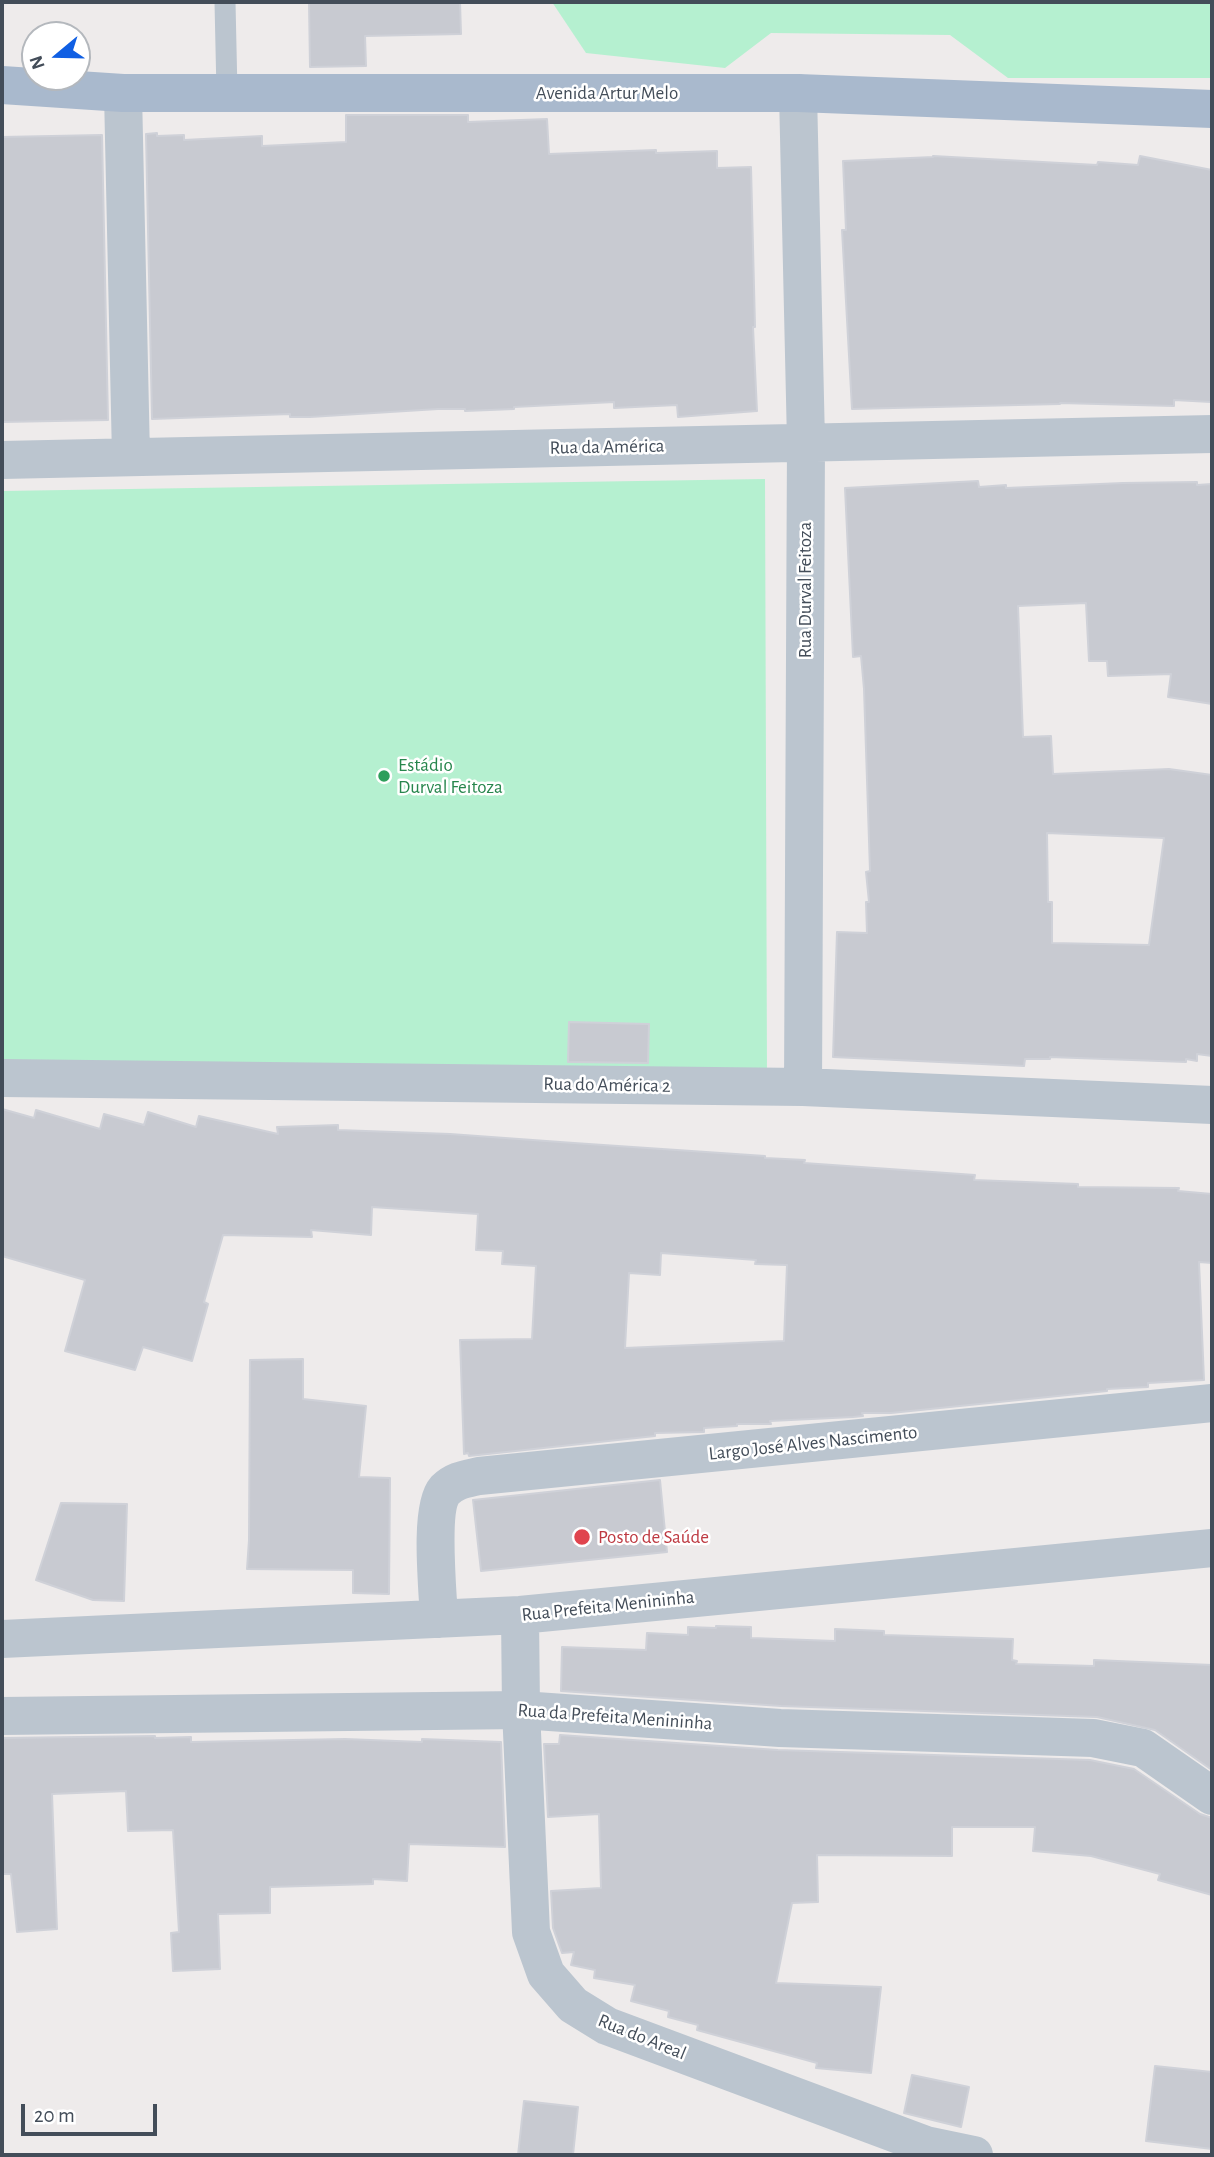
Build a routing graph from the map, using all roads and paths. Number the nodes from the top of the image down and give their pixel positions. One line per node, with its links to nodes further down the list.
1 (225, 2): 4 (lane)
2 (2, 85): 3 (main road, Avenida Artur Melo)
3 (122, 93): 4 (main road, Avenida Artur Melo); 9 (street)
4 (227, 93): 5 (main road, Avenida Artur Melo)
5 (798, 93): 6 (main road, Avenida Artur Melo); 8 (street, Rua Durval Feitoza)
6 (1212, 109)
7 (1212, 434): 8 (street, Rua da América)
8 (806, 442): 9 (street, Rua da América); 12 (street, Rua Durval Feitoza)
9 (131, 457): 10 (street, Rua da América)
10 (2, 460)
11 (2, 1078): 12 (street, Rua do América 2)
12 (803, 1087): 13 (street, Rua do América 2)
13 (1212, 1105)
14 (1212, 1403): 17 (street, Largo José Alves Nascimento)
15 (1212, 1548): 16 (street, Rua Prefeita Menininha)
16 (520, 1615): 17 (street, Rua Prefeita Menininha); 19 (street, Rua do Areal)
17 (439, 1619): 18 (street, Rua Prefeita Menininha)
18 (2, 1639)
19 (521, 1710): 20 (street, Rua da Prefeita Menininha); 21 (street, Rua da Prefeita Menininha); 22 (street, Rua do Areal)
20 (2, 1716)
21 (1212, 1797)
22 (974, 2155)

